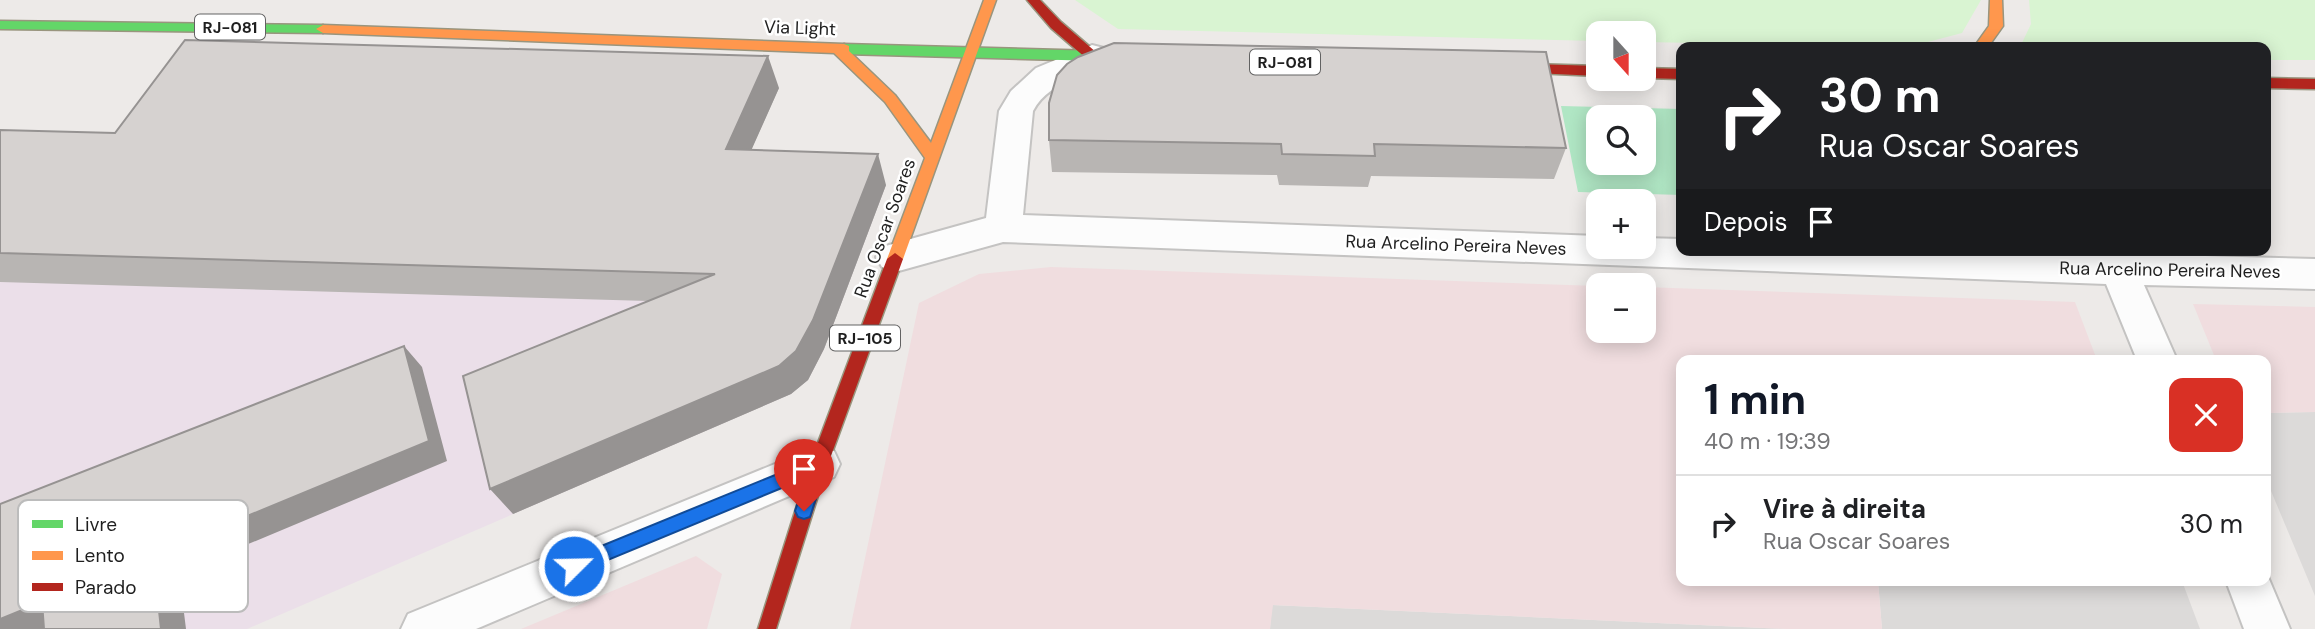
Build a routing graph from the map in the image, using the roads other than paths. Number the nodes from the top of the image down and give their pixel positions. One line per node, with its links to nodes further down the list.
1 (990, 0): 7 (main road, Rua Oscar Soares / RJ-105)
2 (1033, 0): 8 (main road)
3 (1996, 0): 5 (main road)
4 (0, 25): 6 (main road, Via Light / RJ-081)
5 (1985, 42)
6 (838, 49): 7 (main road, Via Light / RJ-081); 16 (main road)
7 (972, 51): 8 (main road, Via Light / RJ-081); 16 (main road, Rua Oscar Soares / RJ-105)
8 (1092, 56): 9 (main road, Via Light / RJ-081); 17 (street)
9 (1146, 57)
10 (1488, 68): 11 (main road)
11 (1586, 71)
12 (1656, 73): 13 (main road)
13 (1676, 74)
14 (2271, 83): 15 (main road)
15 (2315, 84)
16 (932, 157): 20 (main road, Rua Oscar Soares / RJ-105)
17 (1003, 228): 18 (street, Rua Arcelino Pereira Neves); 20 (street, Rua Arcelino Pereira Neves)
18 (1676, 253)
19 (1747, 256): 21 (street, Rua Arcelino Pereira Neves)
20 (895, 257): 24 (main road, Rua Oscar Soares / RJ-105)
21 (2119, 270): 22 (street, Rua Arcelino Pereira Neves); 23 (street)
22 (2315, 274)
23 (2155, 355)
24 (819, 464): 26 (street); 27 (main road, Rua Oscar Soares / RJ-105)
25 (2250, 586): 28 (street)
26 (424, 629)
27 (767, 629)
28 (2267, 629)

